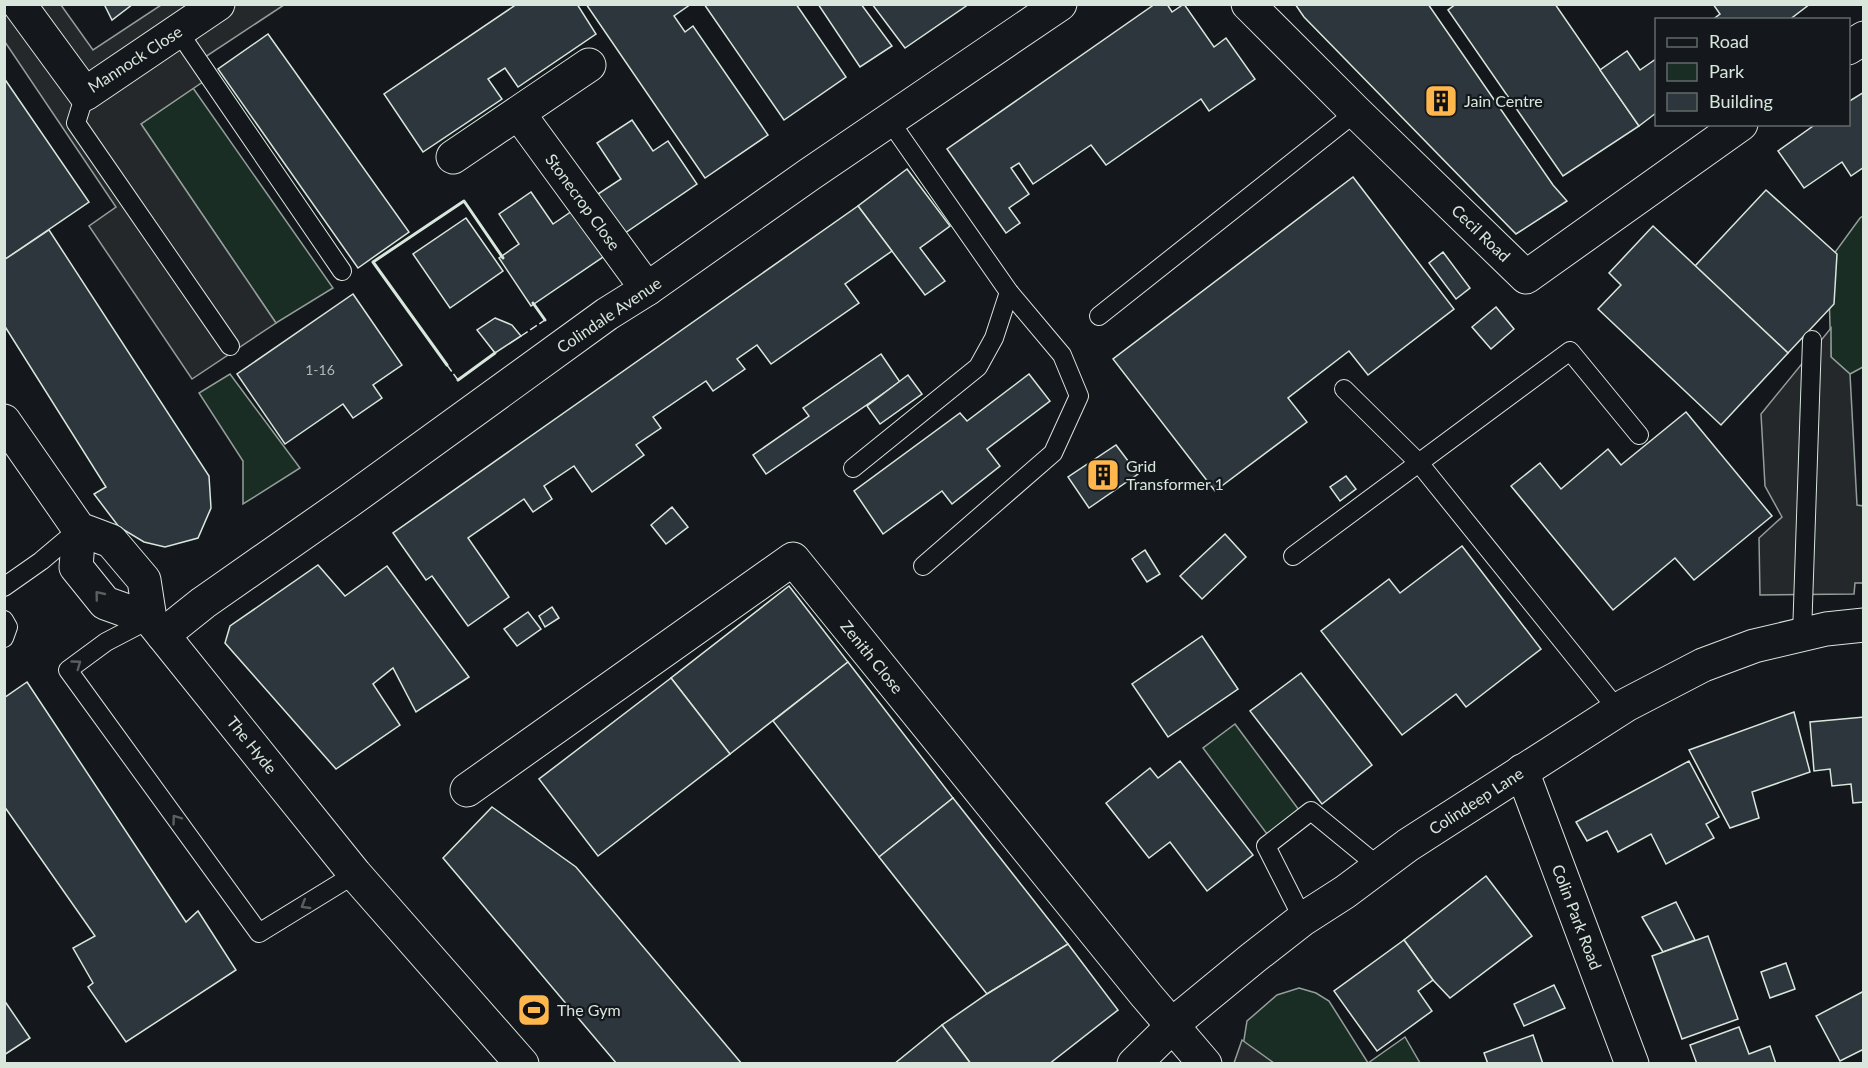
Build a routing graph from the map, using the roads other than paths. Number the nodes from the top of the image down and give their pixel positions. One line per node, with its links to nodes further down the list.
1 (19, 4): 9 (street, Mannock Close)
2 (218, 4): 5 (street, Mannock Close)
3 (1060, 4): 12 (street, Colindale Avenue)
4 (1248, 4): 10 (street, Cecil Road)
5 (178, 31): 9 (street, Mannock Close); 15 (lane)
6 (1863, 38): 7 (street)
7 (1850, 47)
8 (589, 65): 11 (street)
9 (85, 94): 20 (lane)
10 (1356, 112): 13 (street, Cecil Road); 18 (lane)
11 (519, 114): 14 (street); 16 (street, Stonecrop Close)
12 (889, 120): 16 (street, Colindale Avenue); 17 (lane)
13 (1738, 126)
14 (453, 157)
15 (342, 271)
16 (647, 289): 32 (street, Colindale Avenue)
17 (1009, 292): 25 (lane); 28 (lane)
18 (1099, 316)
19 (1812, 340): 33 (lane)
20 (230, 346)
21 (1344, 389): 24 (lane)
22 (4, 422): 26 (street)
23 (1639, 435): 24 (lane)
24 (1419, 463): 27 (lane); 35 (lane)
25 (853, 468)
26 (79, 529): 29 (lane); 32 (street); 32 (street, one-way to 26)
27 (1293, 556)
28 (922, 566)
29 (4, 587)
30 (4, 620): 34 (lane)
31 (1863, 625): 33 (street, Colindeep Lane)
32 (157, 627): 39 (street, The Hyde); 39 (lane, one-way to 32)
33 (1802, 635): 35 (street, Colindeep Lane)
34 (4, 638)
35 (1618, 710): 36 (street, Colindeep Lane)
36 (1522, 771): 38 (street, Colindeep Lane); 45 (street, Colin Park Road)
37 (467, 790): 41 (street, Zenith Close)
38 (1378, 866): 40 (street, Colindeep Lane); 40 (lane)
39 (355, 874): 42 (street, The Hyde)
40 (1303, 919): 41 (street, Colindeep Lane)
41 (1172, 1026): 43 (street, Colindeep Lane); 44 (street, Zenith Close)
42 (522, 1064)
43 (1134, 1064)
44 (1205, 1064)
45 (1632, 1064)

